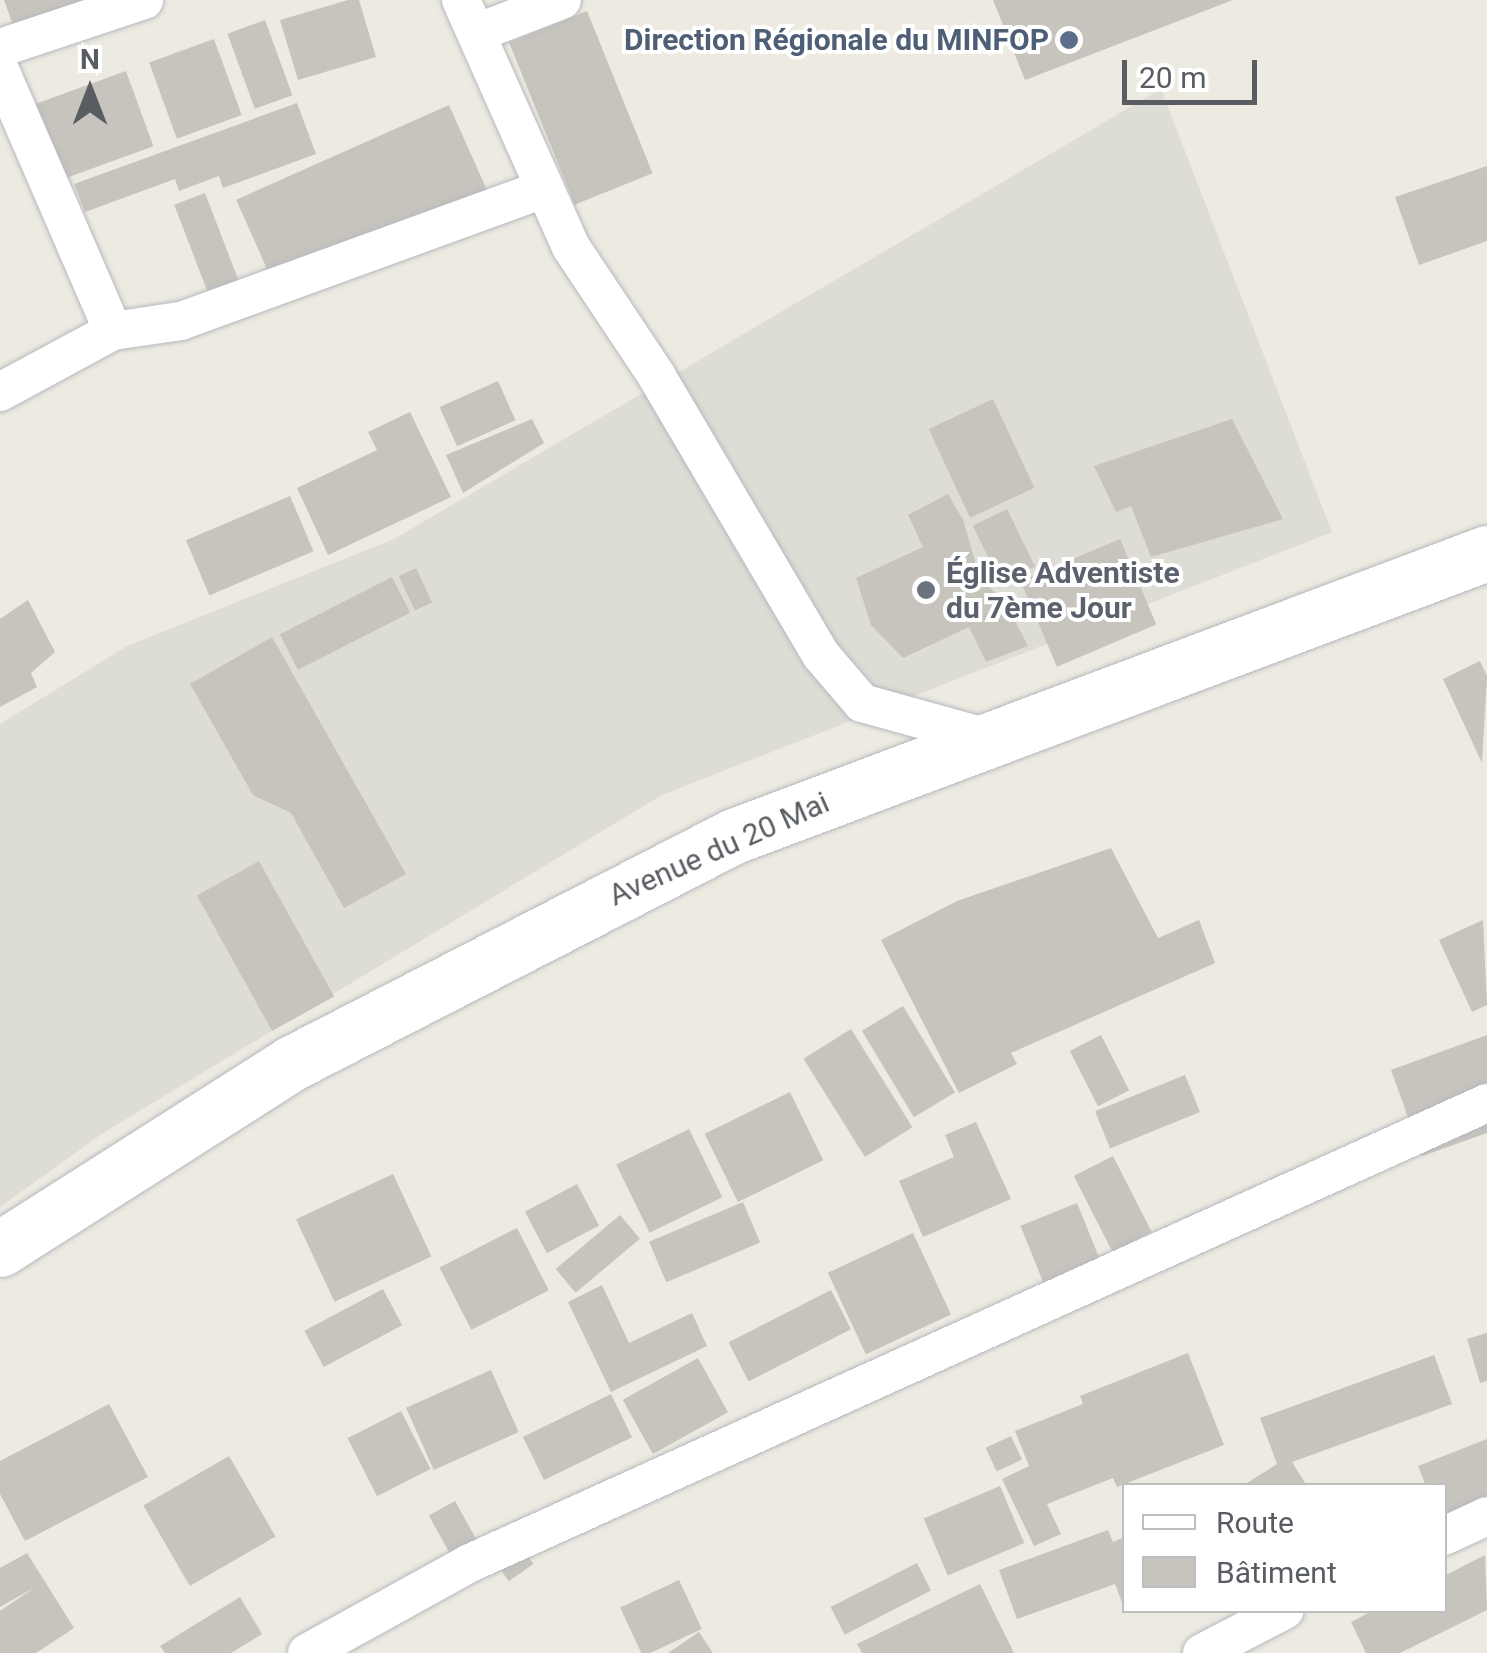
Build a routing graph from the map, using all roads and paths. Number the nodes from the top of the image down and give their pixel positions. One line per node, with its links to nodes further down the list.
1 (144, 0): 4 (street)
2 (562, 0): 3 (street)
3 (468, 17): 6 (street)
4 (0, 48)
5 (0, 70): 7 (street)
6 (541, 190): 7 (street); 10 (street)
7 (113, 331): 8 (street)
8 (0, 392)
9 (1487, 553): 10 (main road, Avenue du 20 Mai)
10 (988, 738): 12 (main road, Avenue du 20 Mai)
11 (1487, 1103): 16 (street)
12 (0, 1249)
13 (1487, 1516): 14 (street)
14 (1447, 1535)
15 (1279, 1613): 17 (street)
16 (307, 1653)
17 (1202, 1653)

